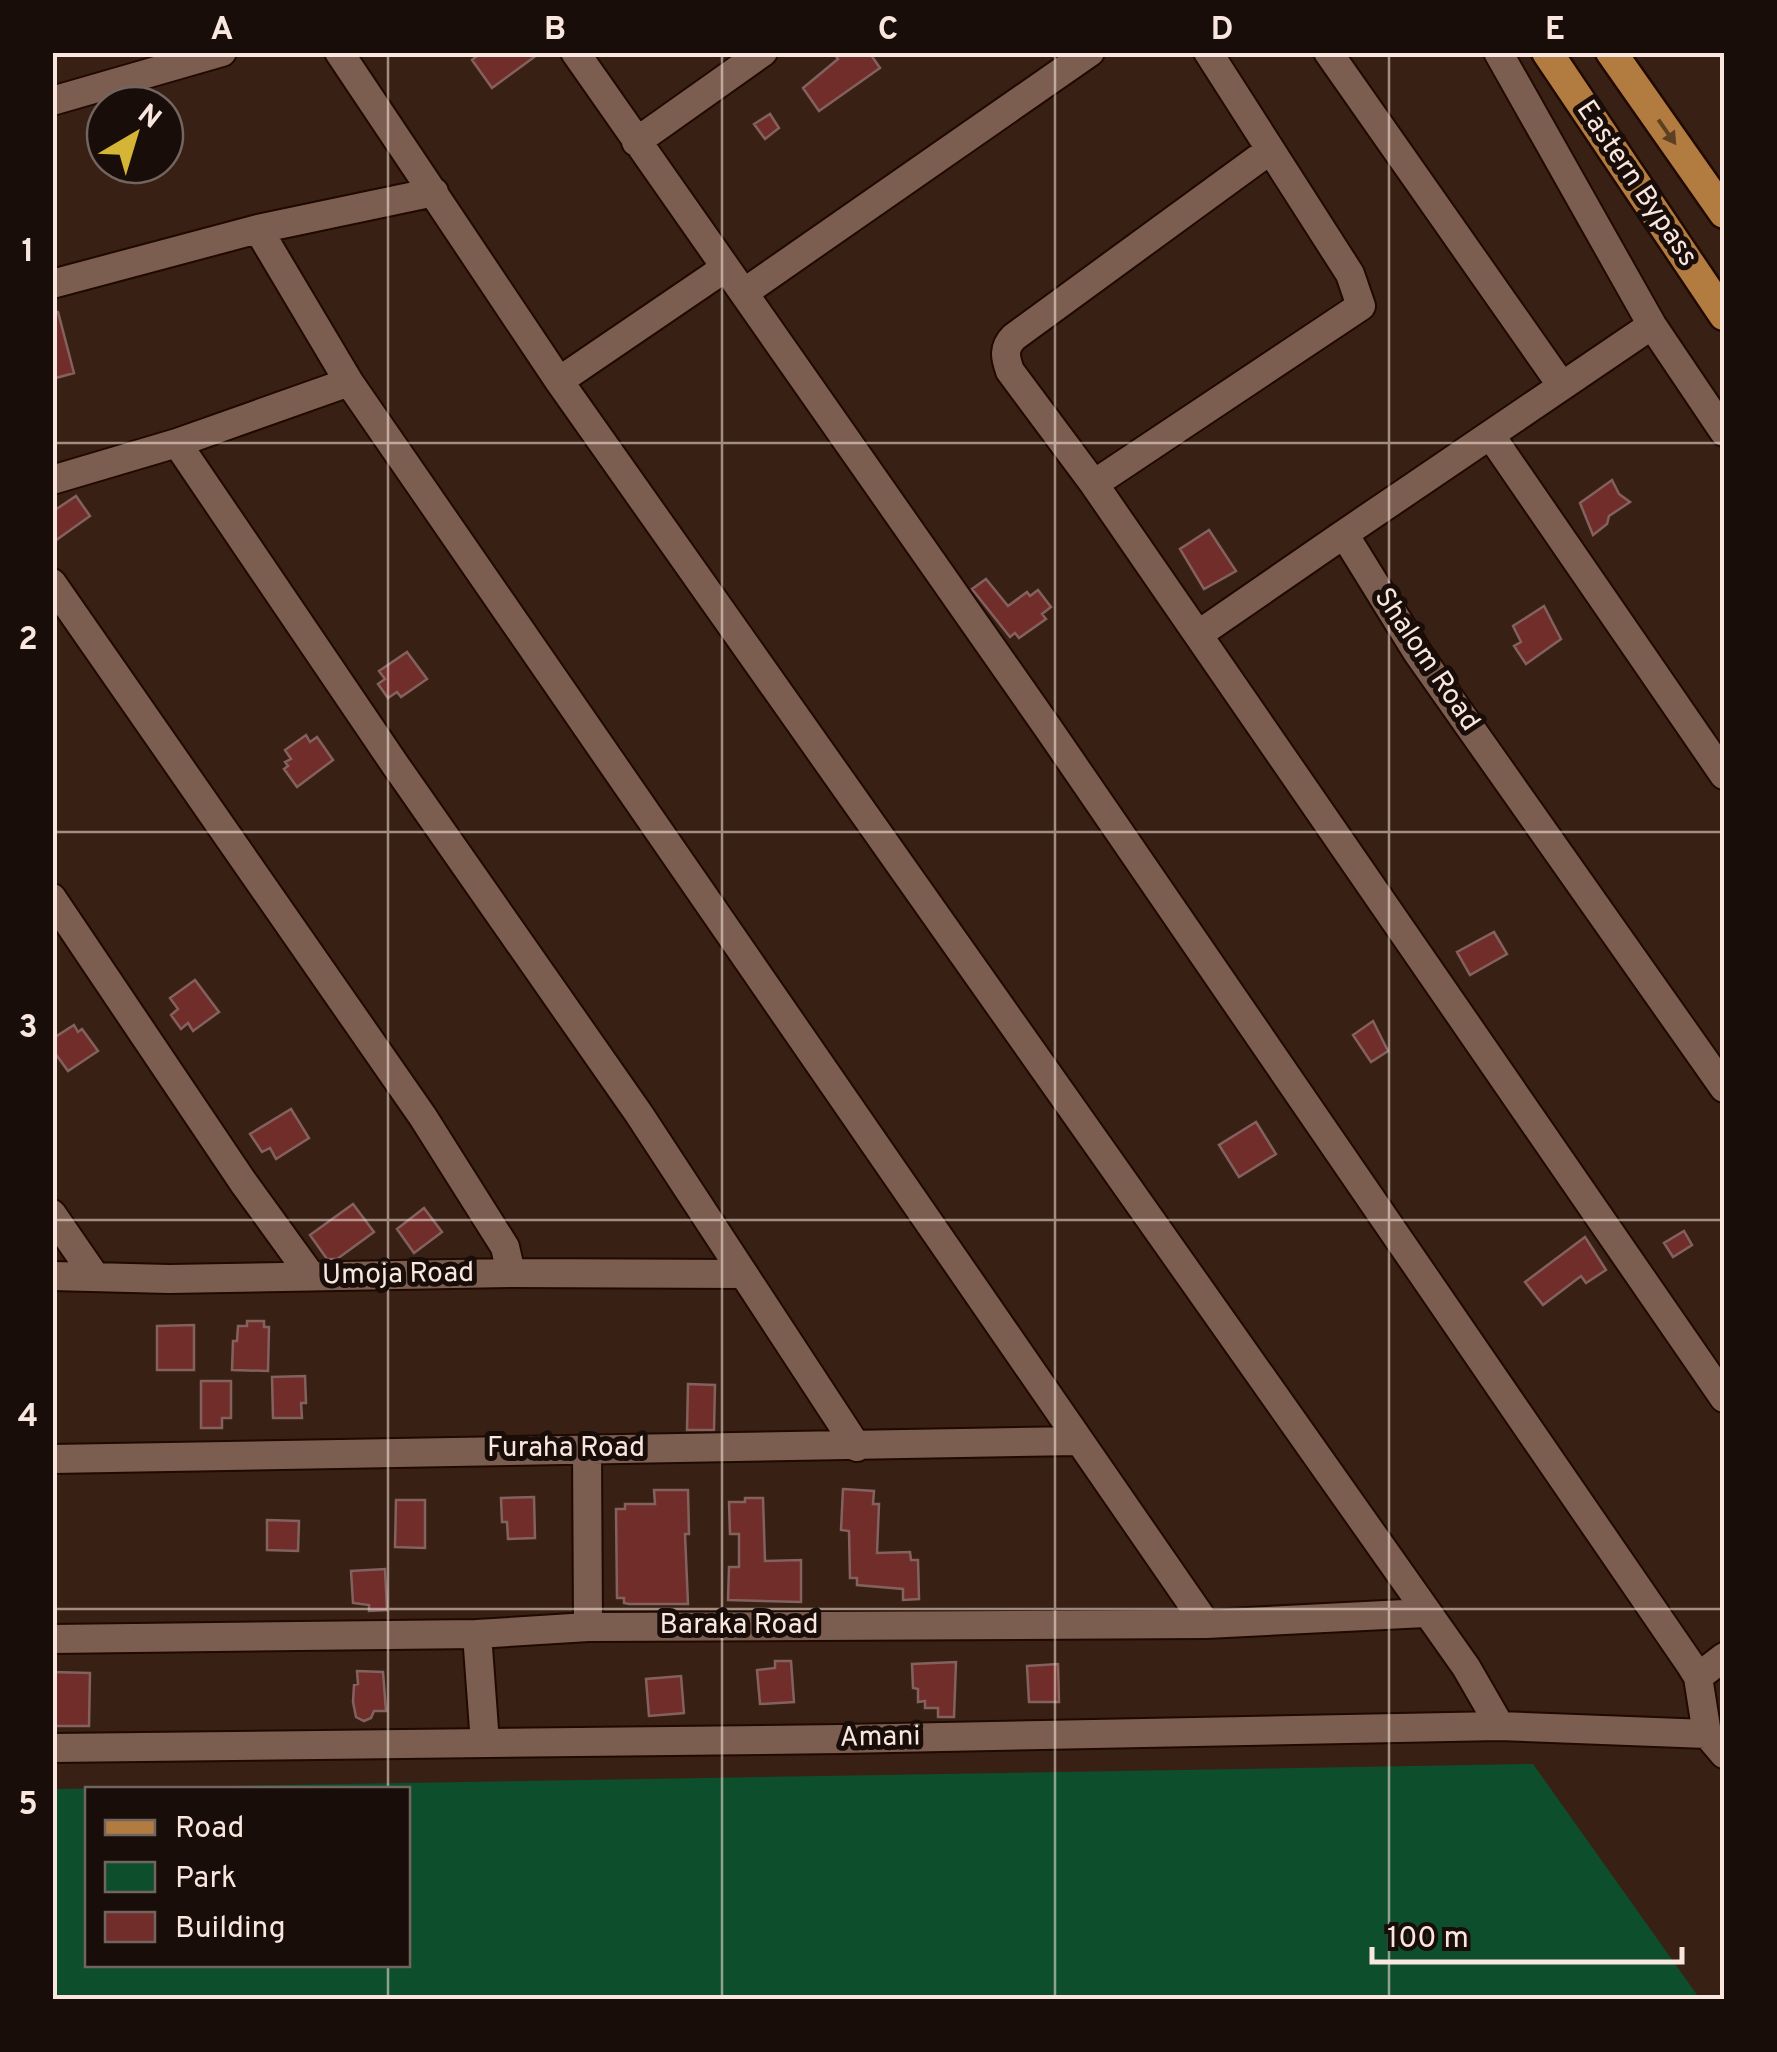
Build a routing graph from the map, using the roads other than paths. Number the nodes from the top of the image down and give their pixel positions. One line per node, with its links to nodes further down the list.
1 (222, 52): 11 (street)
2 (339, 52): 14 (street)
3 (576, 52): 12 (street)
4 (762, 52): 12 (street)
5 (1090, 52): 19 (street)
6 (1208, 52): 13 (street)
7 (1328, 52): 24 (street)
8 (1498, 52): 21 (street)
9 (1546, 52): 20 (main road, Eastern Bypass)
10 (1611, 52): 15 (main road, Eastern Bypass, one-way to 15)
11 (52, 101)
12 (636, 142): 17 (street)
13 (1270, 150): 29 (street); 29 (street)
14 (434, 192): 16 (street); 22 (street)
15 (1724, 213)
16 (258, 229): 18 (street); 23 (street)
17 (725, 268): 19 (street); 22 (street)
18 (52, 284)
19 (744, 292): 53 (street)
20 (1724, 316)
21 (1652, 324): 24 (street); 25 (street)
22 (559, 381): 47 (street)
23 (349, 382): 27 (street); 43 (street)
24 (1562, 386): 26 (street)
25 (1724, 432)
26 (1491, 436): 30 (street); 33 (street)
27 (177, 443): 28 (street); 38 (street)
28 (52, 480)
29 (1094, 484): 32 (street)
30 (1344, 534): 32 (street); 35 (street, Shalom Road)
31 (52, 583): 37 (street)
32 (1198, 634): 42 (street)
33 (1724, 775)
34 (52, 898): 41 (street)
35 (1724, 1088)
36 (52, 1214): 39 (street)
37 (512, 1273): 38 (street, Umoja Road); 41 (street, Umoja Road)
38 (744, 1274): 44 (street)
39 (94, 1275): 40 (street, Umoja Road); 41 (street, Umoja Road)
40 (52, 1276)
41 (311, 1276)
42 (1724, 1398)
43 (1079, 1441): 44 (street, Furaha Road); 48 (street)
44 (857, 1447): 45 (street, Furaha Road)
45 (588, 1449): 46 (street, Furaha Road); 49 (street)
46 (52, 1459)
47 (1425, 1613): 48 (street, Baraka Road); 54 (street)
48 (1206, 1624): 49 (street, Baraka Road)
49 (588, 1626): 50 (street, Baraka Road)
50 (476, 1634): 51 (street, Baraka Road); 55 (street)
51 (52, 1639)
52 (1724, 1657): 53 (street)
53 (1698, 1677): 56 (street)
54 (1500, 1726): 55 (street, Amani); 56 (street, Amani)
55 (485, 1744): 57 (street, Amani)
56 (1716, 1744)
57 (52, 1748)

